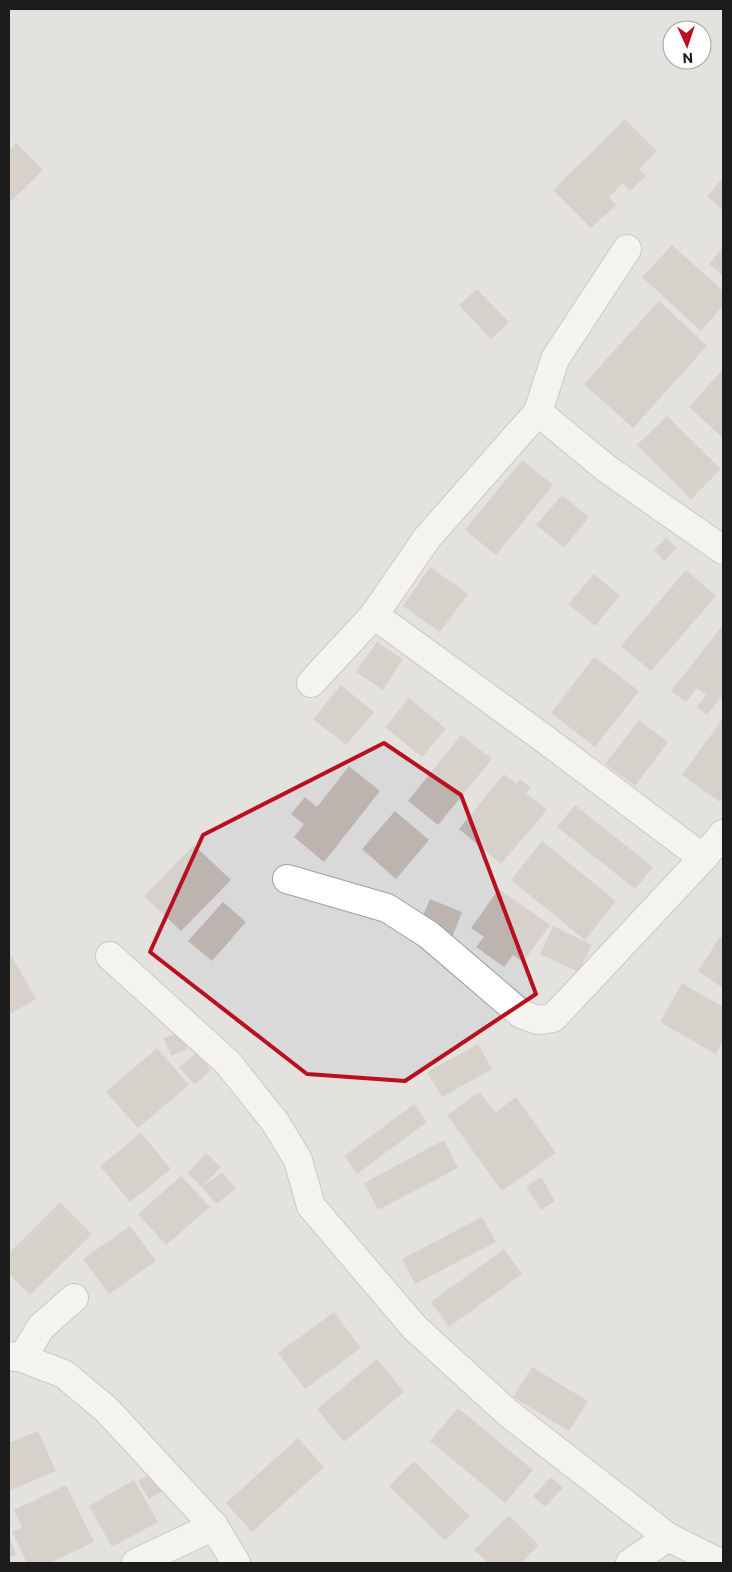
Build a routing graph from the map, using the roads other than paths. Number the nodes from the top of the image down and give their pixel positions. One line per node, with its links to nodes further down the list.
1 (627, 249): 2 (street)
2 (538, 412): 3 (street); 4 (street)
3 (720, 542)
4 (374, 615): 5 (street); 7 (street)
5 (311, 682)
6 (723, 834): 7 (street)
7 (703, 858): 8 (street)
8 (288, 879)
9 (110, 956): 13 (street)
10 (74, 1298): 11 (street)
11 (15, 1357): 12 (street)
12 (214, 1526): 14 (street); 15 (street)
13 (668, 1538): 16 (street); 17 (street)
14 (136, 1563)
15 (236, 1563)
16 (630, 1563)
17 (720, 1563)

